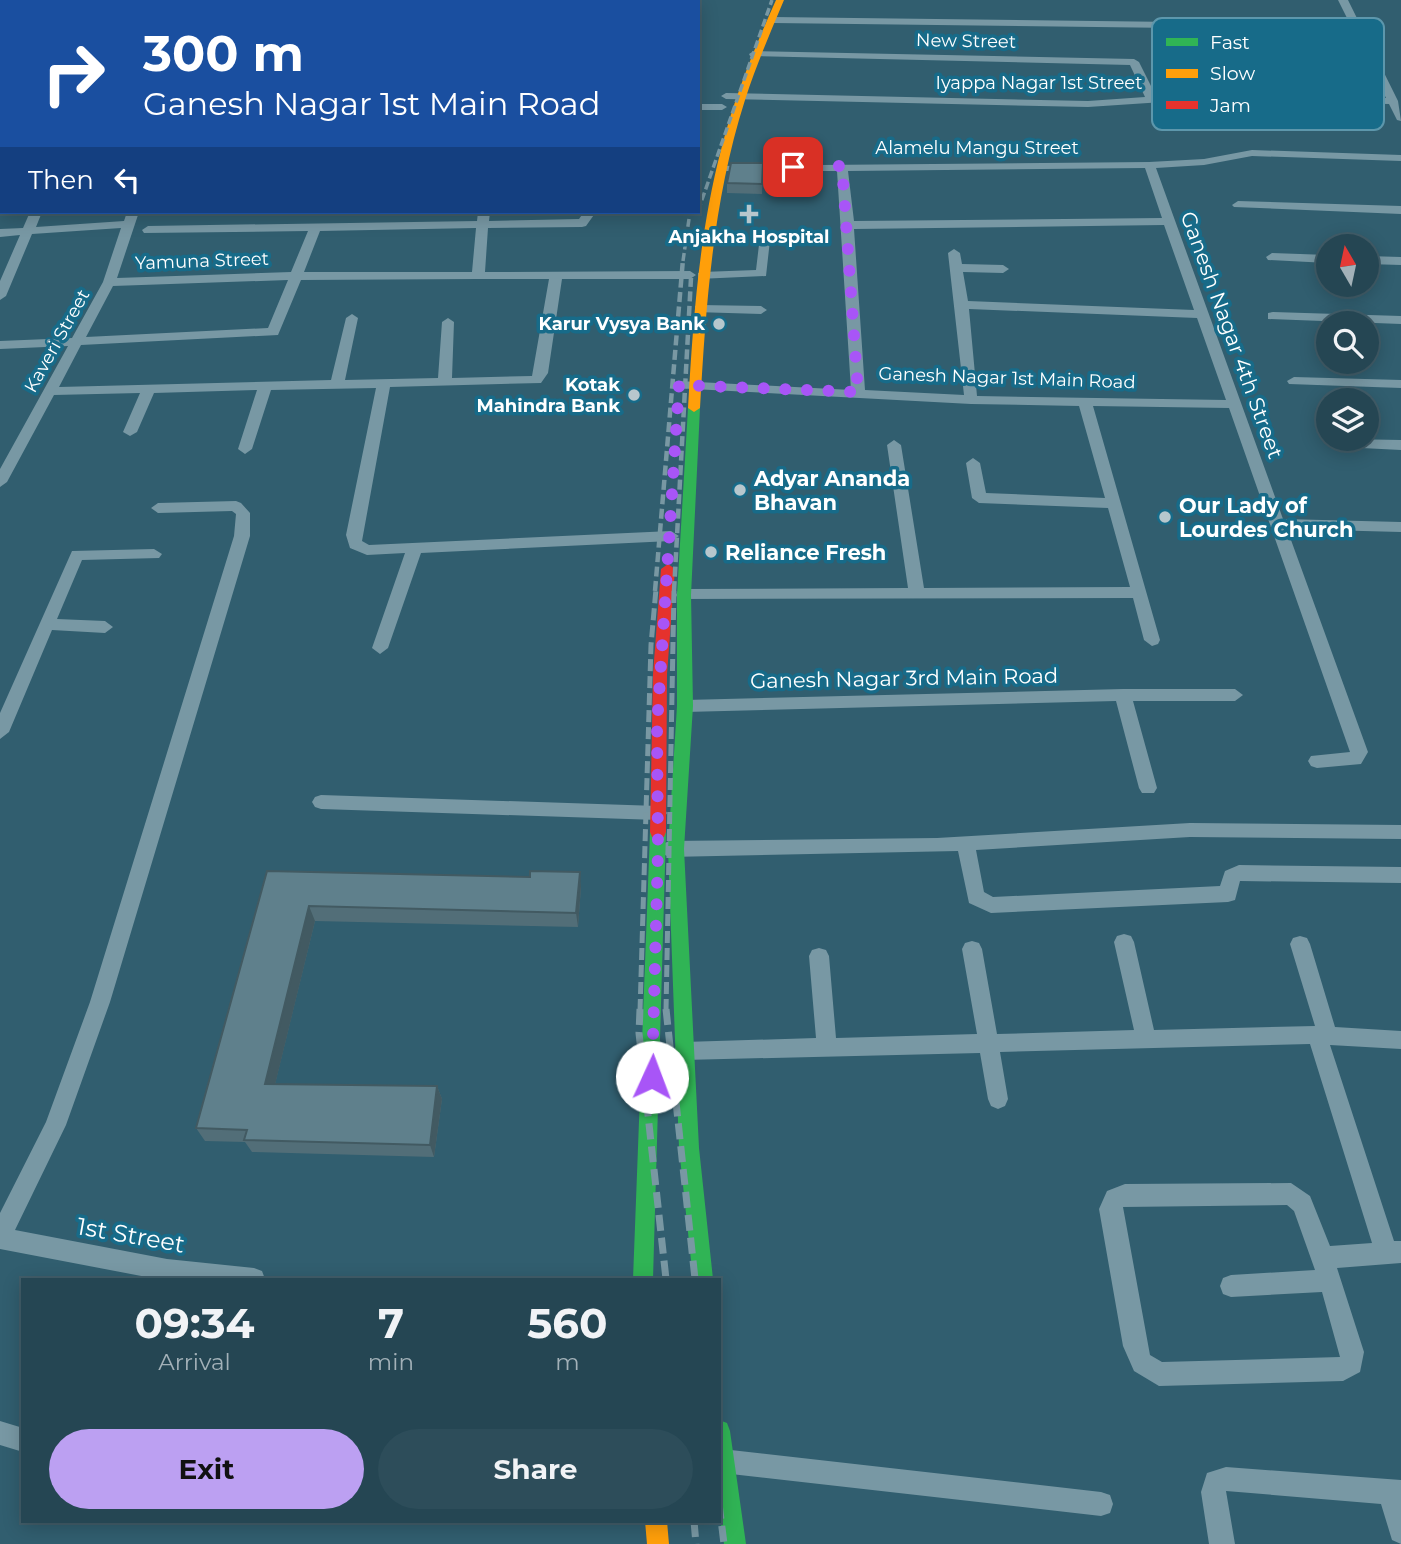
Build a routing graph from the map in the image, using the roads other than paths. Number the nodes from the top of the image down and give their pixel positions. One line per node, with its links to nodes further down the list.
1 (767, 0): 9 (main road)
2 (780, 0): 5 (main road)
3 (1343, 0): 4 (street)
4 (1352, 18)
5 (774, 20): 6 (street); 7 (main road)
6 (1152, 25)
7 (754, 54): 9 (main road); 10 (street, New Street)
8 (1384, 81): 12 (street)
9 (729, 100): 10 (street, Iyappa Nagar 1st Street); 13 (street, Iyappa Nagar 1st Street); 18 (main road); 46 (main road)
10 (1152, 100)
11 (1384, 101): 12 (street, Iyappa Nagar 1st Street)
12 (1394, 101): 14 (street)
13 (700, 107)
14 (1401, 118)
15 (1401, 158): 16 (street, Alamelu Mangu Street)
16 (1149, 165): 17 (street, Alamelu Mangu Street); 27 (street, Ganesh Nagar 4th Street)
17 (842, 166): 18 (street, Alamelu Mangu Street); 29 (street)
18 (720, 168): 46 (main road)
19 (1238, 205): 20 (street)
20 (1401, 210)
21 (35, 214): 34 (street)
22 (227, 214): 32 (street)
23 (437, 214): 28 (street)
24 (590, 214): 26 (street)
25 (132, 218): 34 (street); 47 (street, Kaveri Street)
26 (484, 218): 28 (street); 44 (street)
27 (1169, 221): 29 (street); 52 (street, Ganesh Nagar 4th Street)
28 (436, 225): 30 (street)
29 (848, 225): 68 (street)
30 (316, 227): 32 (street); 43 (street)
31 (148, 230): 32 (street)
32 (218, 230)
33 (765, 231): 46 (street, Yamuna Street)
34 (28, 232): 35 (street); 48 (street)
35 (0, 233)
36 (954, 253): 41 (street)
37 (1272, 257): 38 (street)
38 (1316, 259)
39 (1379, 260): 40 (street)
40 (1401, 261)
41 (957, 268): 42 (street); 49 (street)
42 (1003, 269)
43 (295, 276): 44 (street, Yamuna Street); 47 (street, Yamuna Street); 57 (street)
44 (478, 276): 45 (street, Yamuna Street)
45 (556, 276): 46 (street, Yamuna Street); 60 (street)
46 (696, 276): 50 (main road); 64 (main road)
47 (109, 282): 57 (street, Kaveri Street)
48 (0, 296)
49 (962, 305): 52 (street); 69 (street)
50 (700, 309): 51 (street); 64 (main road)
51 (761, 310)
52 (1202, 314): 71 (street, Ganesh Nagar 4th Street)
53 (1273, 316): 55 (street)
54 (352, 318): 63 (street)
55 (1401, 320)
56 (448, 322): 60 (street)
57 (79, 341): 58 (street); 67 (street, Kaveri Street)
58 (0, 345)
59 (1294, 381): 62 (street)
60 (445, 383): 61 (street)
61 (384, 384): 63 (street); 84 (street)
62 (1401, 384)
63 (337, 385): 65 (street)
64 (687, 385): 68 (street, Ganesh Nagar 1st Main Road); 83 (main road); 88 (main road)
65 (265, 387): 66 (street); 76 (street)
66 (149, 389): 67 (street); 72 (street)
67 (50, 391): 78 (street, Kaveri Street)
68 (858, 392): 69 (street, Ganesh Nagar 1st Main Road)
69 (971, 400): 70 (street, Ganesh Nagar 1st Main Road)
70 (1085, 401): 71 (street, Ganesh Nagar 1st Main Road); 79 (street)
71 (1234, 404): 81 (street, Ganesh Nagar 4th Street)
72 (130, 432)
73 (894, 445): 87 (street)
74 (1379, 445): 75 (street)
75 (1401, 445)
76 (245, 449)
77 (973, 463): 79 (street)
78 (0, 482)
79 (1114, 503): 86 (street)
80 (158, 508): 116 (street)
81 (1277, 524): 82 (street); 97 (street, Ganesh Nagar 4th Street)
82 (1401, 527)
83 (671, 536): 84 (street); 100 (main road)
84 (415, 548): 92 (street)
85 (154, 554): 89 (street)
86 (1139, 592): 87 (street); 91 (street)
87 (917, 593): 88 (street)
88 (684, 595): 95 (main road)
89 (48, 624): 90 (street); 96 (street)
90 (105, 627)
91 (1152, 640)
92 (380, 648)
93 (1123, 695): 94 (street, Ganesh Nagar 3rd Main Road); 95 (street, Ganesh Nagar 3rd Main Road); 98 (street)
94 (1235, 695)
95 (685, 706): 103 (main road)
96 (0, 732)
97 (1317, 761)
98 (1148, 788)
99 (321, 802): 100 (street)
100 (658, 813): 103 (main road)
101 (1401, 832): 102 (street)
102 (965, 844): 103 (street); 104 (street)
103 (667, 849): 114 (main road); 120 (main road)
104 (1401, 875)
105 (1124, 942): 110 (street)
106 (1300, 944): 109 (street)
107 (972, 949): 112 (street)
108 (819, 956): 113 (street)
109 (1323, 1035): 110 (street); 111 (street); 117 (street)
110 (1146, 1039): 112 (street)
111 (1401, 1040)
112 (988, 1043): 113 (street); 115 (street)
113 (828, 1047): 114 (street)
114 (684, 1051): 121 (main road)
115 (998, 1099)
116 (0, 1237): 119 (street, 1st Street)
117 (1394, 1252): 118 (street)
118 (1323, 1258): 122 (street); 122 (street)
119 (244, 1278)
120 (643, 1278)
121 (703, 1278)
122 (1330, 1280): 123 (street)
123 (1231, 1286)
124 (0, 1433): 125 (street)
125 (21, 1439)
126 (721, 1451): 127 (main road)
127 (722, 1461): 129 (street); 133 (main road)
128 (1395, 1492): 131 (street); 134 (street)
129 (1101, 1504)
130 (656, 1523): 132 (main road)
131 (1401, 1531)
132 (657, 1544)
133 (735, 1544)
134 (1222, 1544)

